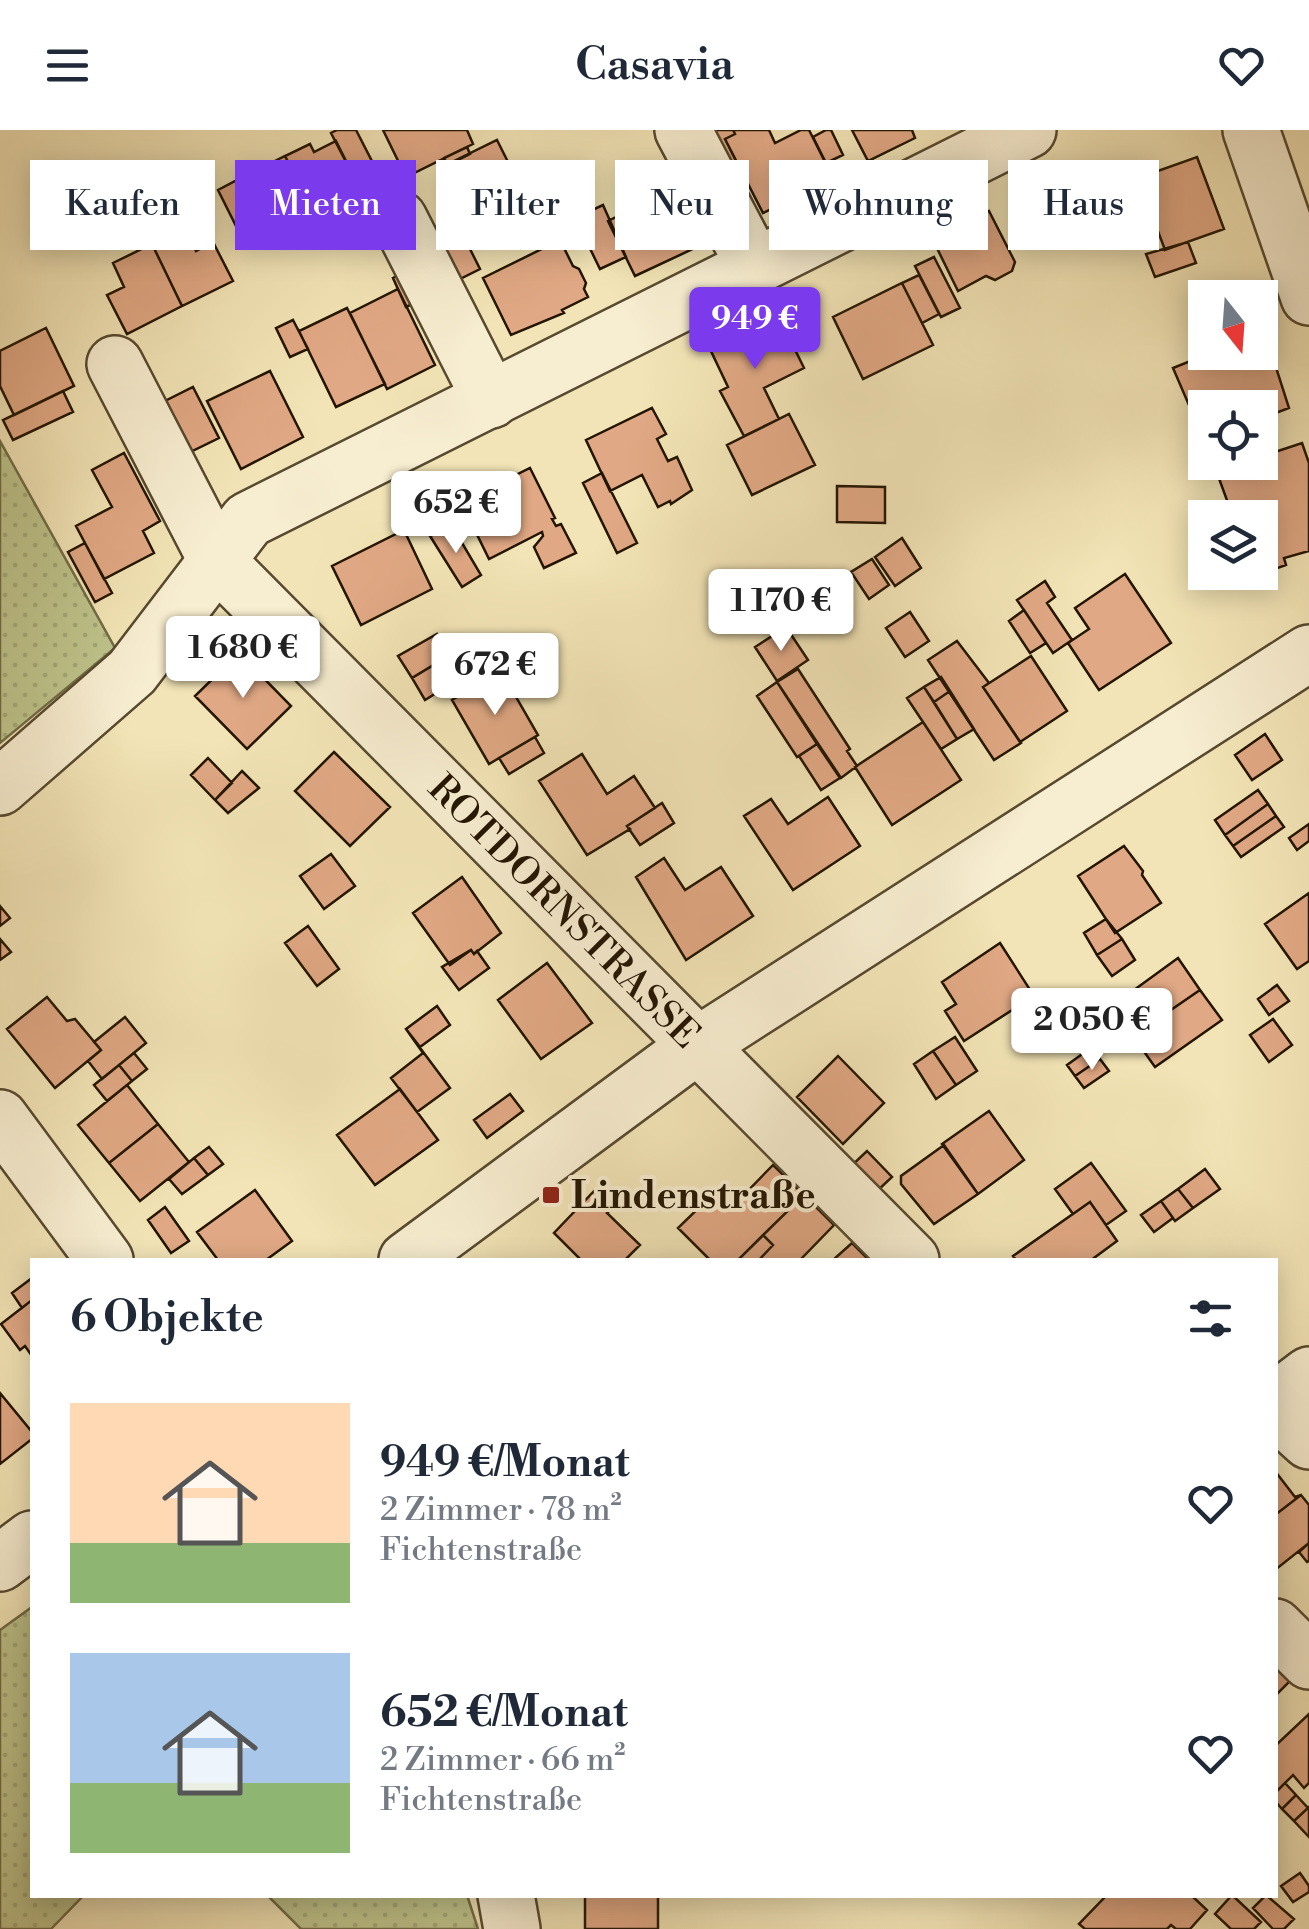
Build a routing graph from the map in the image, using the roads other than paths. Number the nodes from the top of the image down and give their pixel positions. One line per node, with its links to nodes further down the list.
1 (684, 130): 5 (street)
2 (1028, 130): 5 (street)
3 (1251, 130): 6 (street)
4 (416, 250): 8 (street)
5 (754, 265): 8 (street)
6 (1307, 287)
7 (115, 364): 9 (street, ROTDORNSTRASSE)
8 (491, 400): 9 (street)
9 (217, 560): 11 (street); 12 (street, ROTDORNSTRASSE)
10 (1309, 653): 12 (street)
11 (0, 786)
12 (698, 1046): 15 (street); 16 (street, ROTDORNSTRASSE)
13 (0, 1118): 14 (street)
14 (103, 1258)
15 (410, 1258)
16 (909, 1258)
17 (1309, 1375): 18 (street)
18 (1278, 1399)
19 (1278, 1413): 20 (street)
20 (1309, 1442)
21 (30, 1540): 22 (street)
22 (0, 1563)
23 (1278, 1630): 24 (street)
24 (1309, 1661)
25 (507, 1898): 26 (street)
26 (512, 1929)

